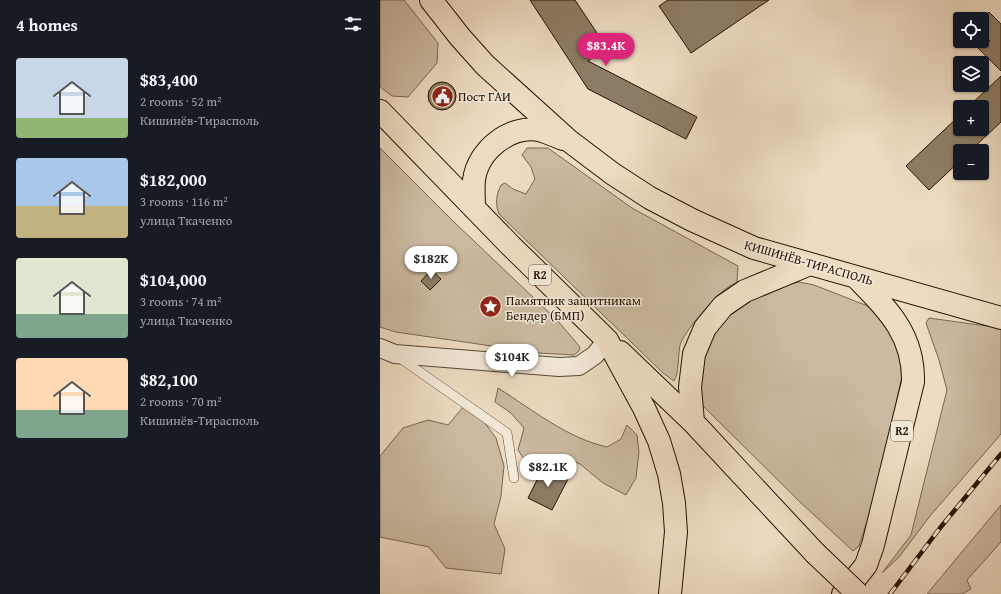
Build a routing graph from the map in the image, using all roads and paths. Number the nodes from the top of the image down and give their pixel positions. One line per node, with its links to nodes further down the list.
1 (431, 0): 3 (main road)
2 (380, 111): 4 (main road)
3 (568, 140): 4 (main road); 5 (main road, КИШИНЁВ-ТИРАСПОЛЬ)
4 (474, 208): 8 (main road, R2)
5 (810, 264): 6 (main road, КИШИНЁВ-ТИРАСПОЛЬ); 10 (main road)
6 (856, 276): 7 (main road, КИШИНЁВ-ТИРАСПОЛЬ); 13 (main road, R2)
7 (1001, 318)
8 (608, 340): 9 (street); 10 (main road, R2); 12 (main road, R2)
9 (387, 351): 11 (lane)
10 (694, 422): 14 (main road, R2, bridge)
11 (514, 478)
12 (670, 594)
13 (844, 594)
14 (858, 594)

